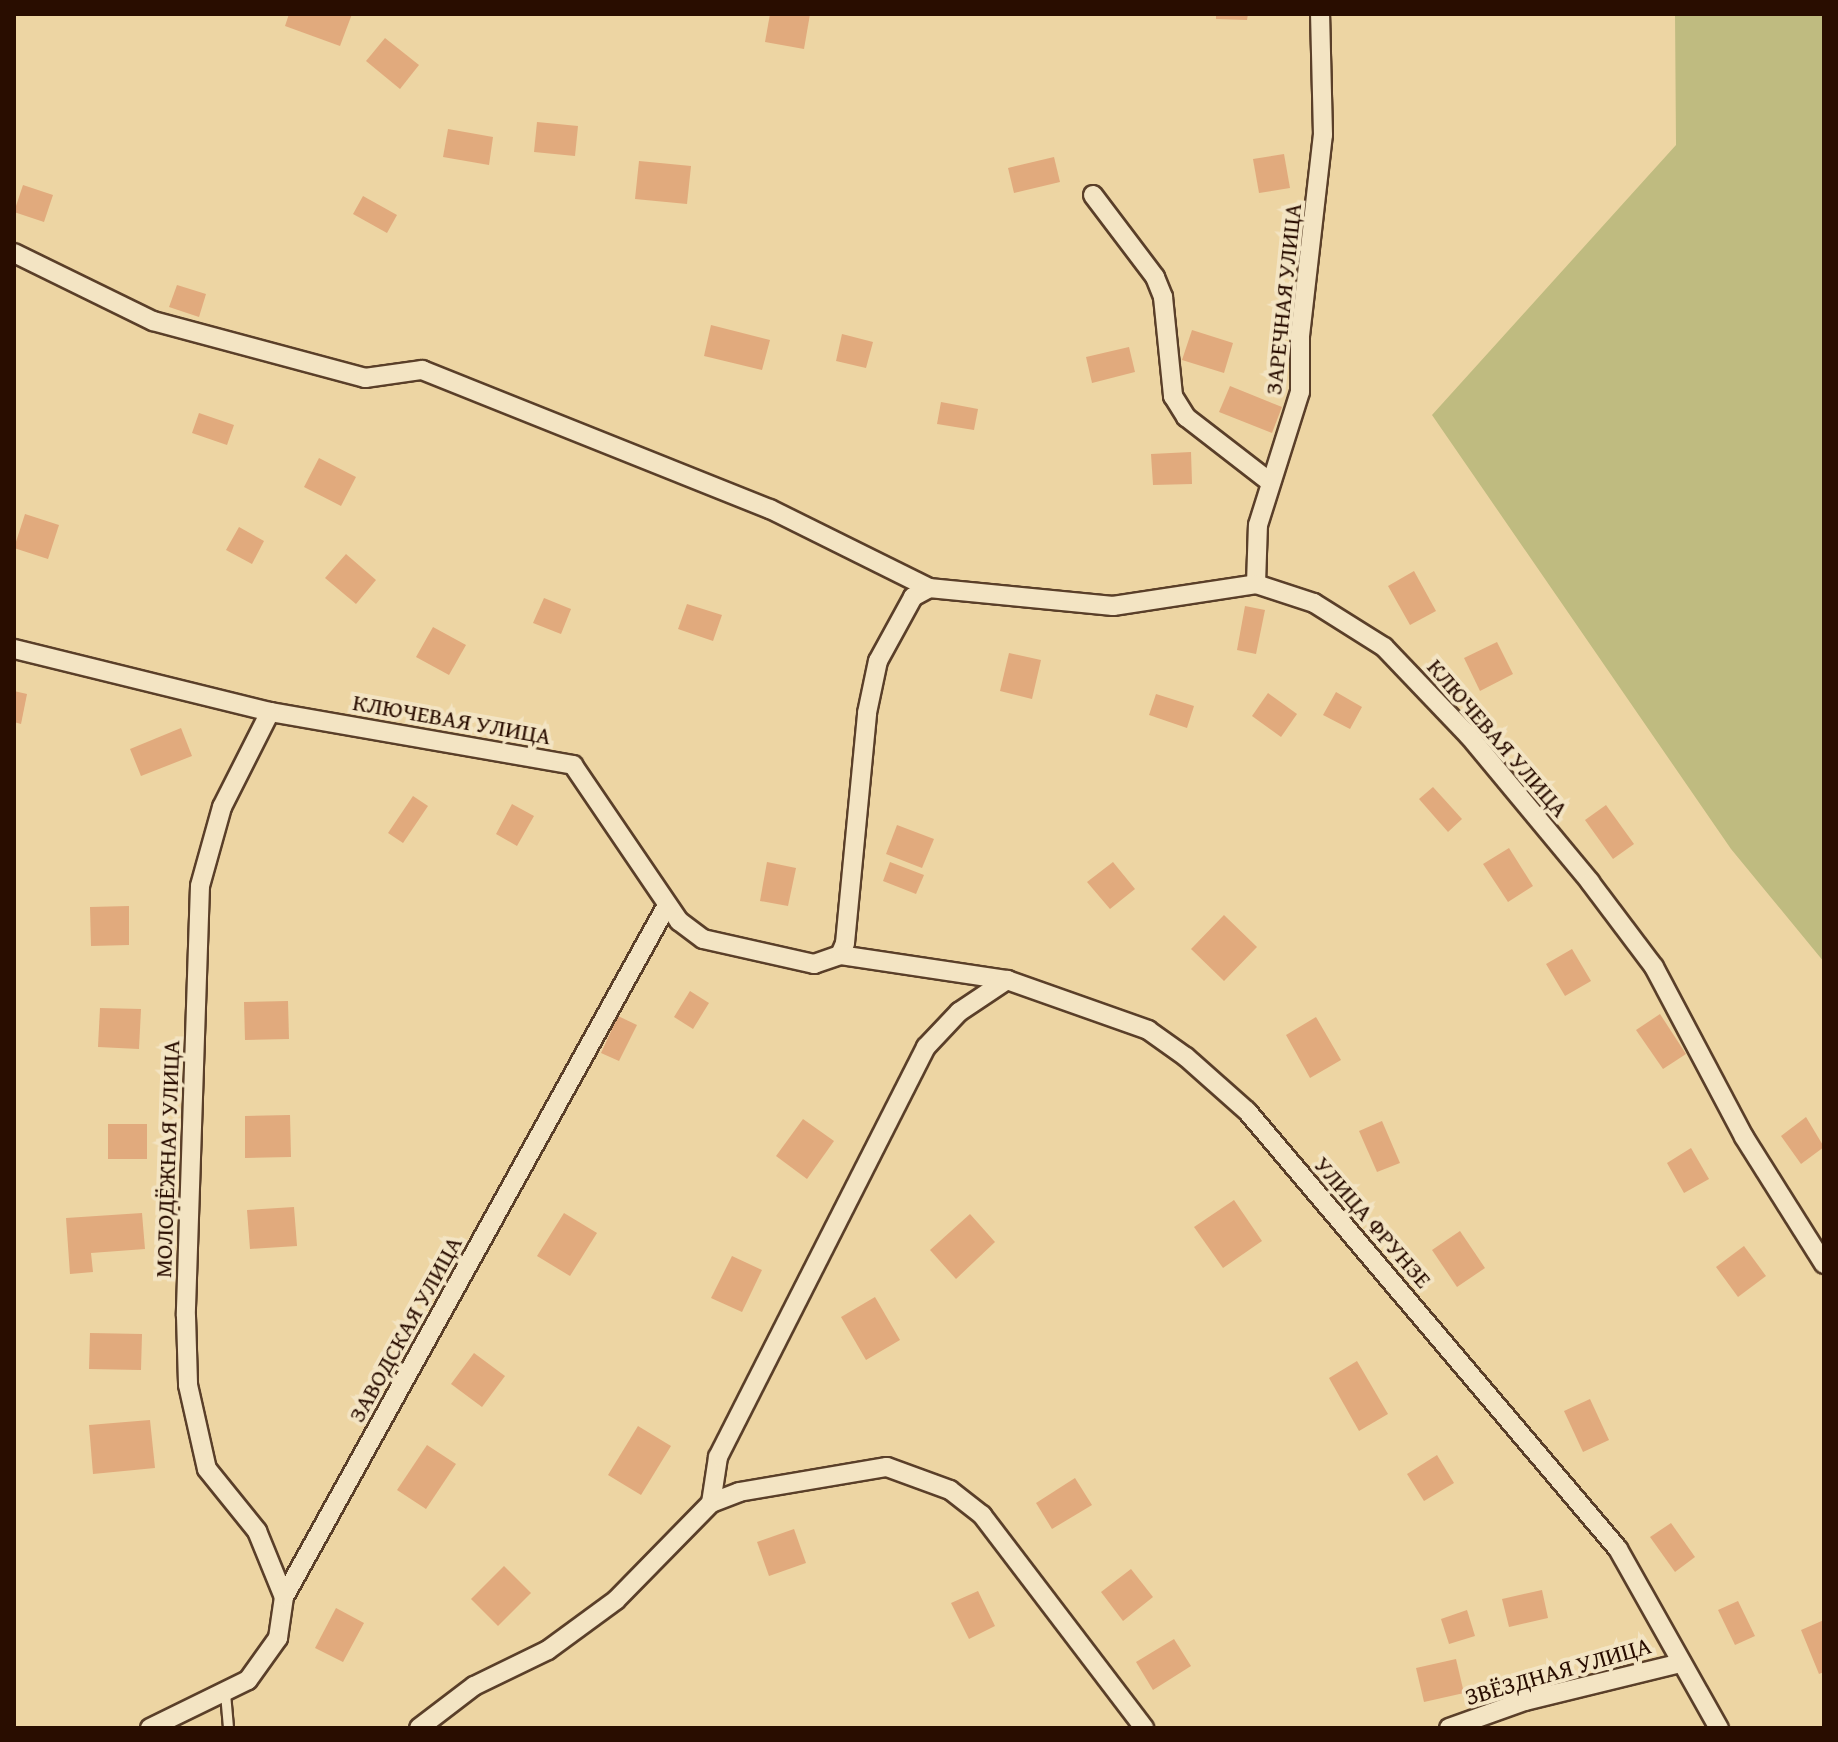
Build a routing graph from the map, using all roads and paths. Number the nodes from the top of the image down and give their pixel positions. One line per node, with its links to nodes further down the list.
1 (1320, 14): 4 (street, ЗАРЕЧНАЯ УЛИЦА)
2 (1093, 195): 4 (street)
3 (14, 253): 6 (street, КЛЮЧЕВАЯ УЛИЦА)
4 (1270, 482): 5 (street, ЗАРЕЧНАЯ УЛИЦА)
5 (1256, 584): 6 (street, КЛЮЧЕВАЯ УЛИЦА); 12 (street, КЛЮЧЕВАЯ УЛИЦА)
6 (929, 588): 10 (street)
7 (14, 649): 8 (street, КЛЮЧЕВАЯ УЛИЦА)
8 (270, 712): 9 (street, КЛЮЧЕВАЯ УЛИЦА); 14 (street, МОЛОДЁЖНАЯ УЛИЦА)
9 (666, 907): 10 (street, КЛЮЧЕВАЯ УЛИЦА); 14 (street, ЗАВОДСКАЯ УЛИЦА)
10 (840, 955): 11 (street, УЛИЦА ФРУНЗЕ)
11 (1007, 980): 13 (street); 15 (street, УЛИЦА ФРУНЗЕ)
12 (1824, 1264)
13 (711, 1503): 19 (street); 20 (street)
14 (284, 1597): 16 (street, ЗАВОДСКАЯ УЛИЦА)
15 (1681, 1663): 21 (street, ЗВЁЗДНАЯ УЛИЦА); 22 (street, УЛИЦА ФРУНЗЕ)
16 (225, 1693): 17 (street, ЗАВОДСКАЯ УЛИЦА); 18 (lane)
17 (150, 1728)
18 (228, 1728)
19 (419, 1728)
20 (1144, 1728)
21 (1449, 1728)
22 (1719, 1728)

